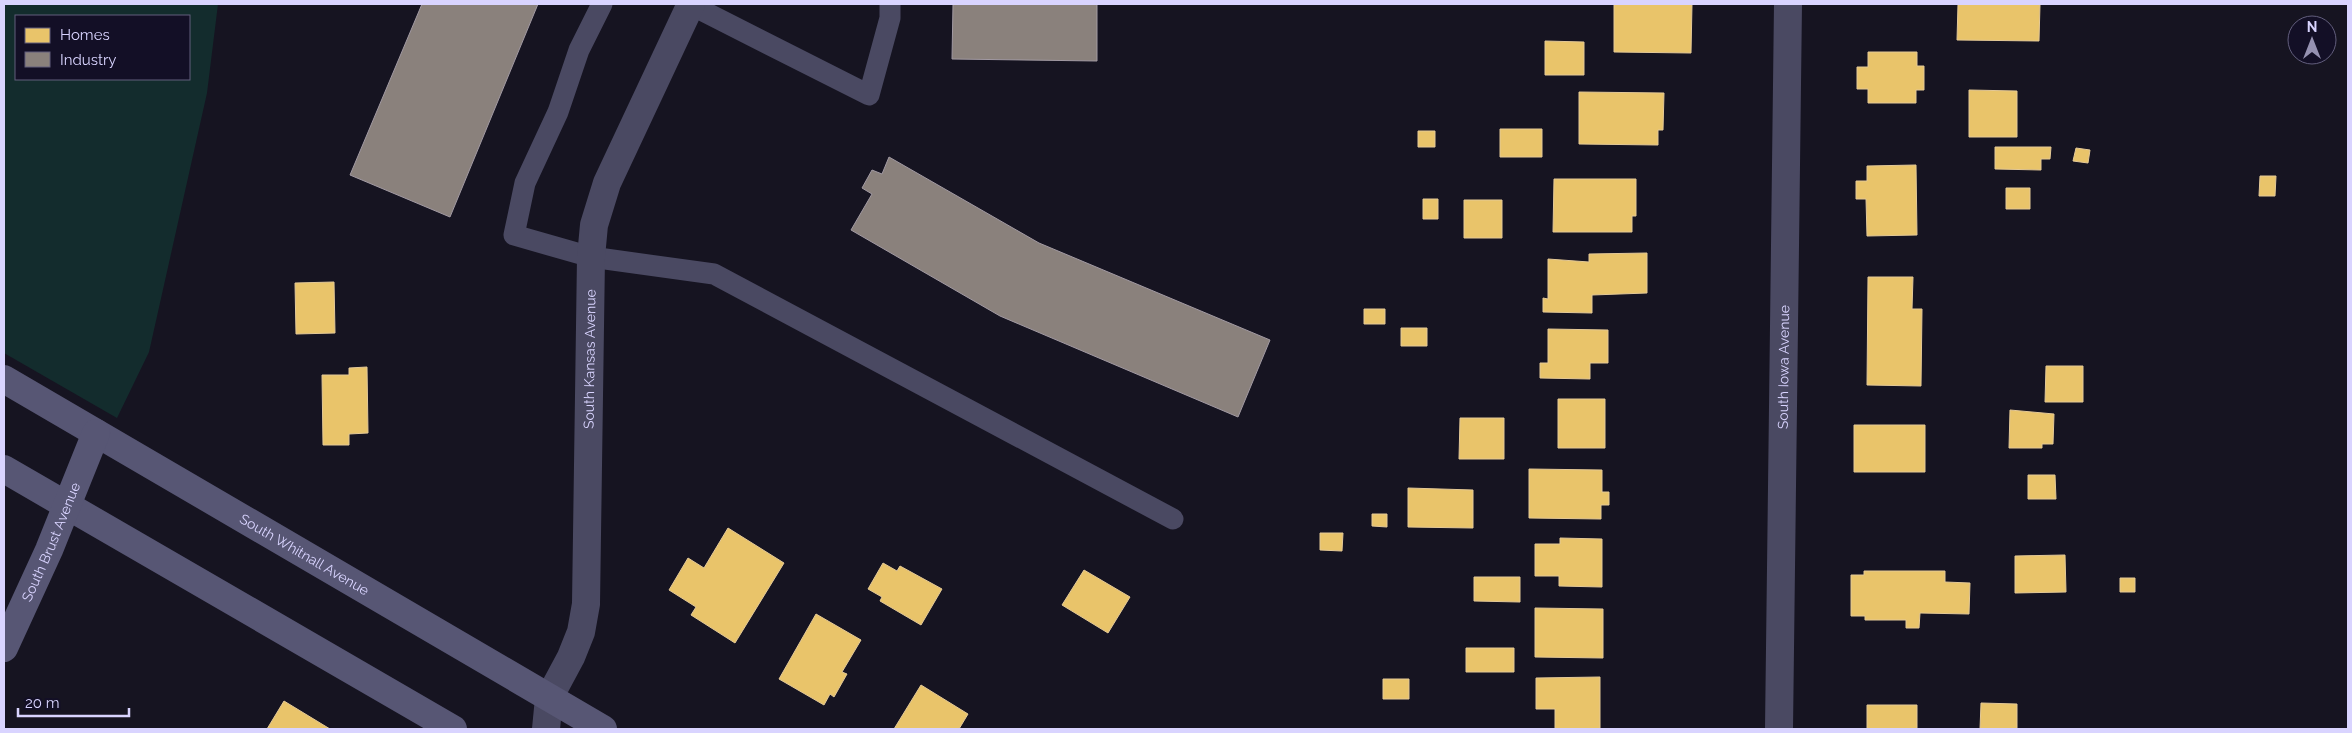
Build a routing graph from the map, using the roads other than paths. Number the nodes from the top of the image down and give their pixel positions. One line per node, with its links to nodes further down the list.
1 (602, 4): 5 (lane)
2 (691, 4): 3 (lane); 5 (street, South Kansas Avenue)
3 (890, 4)
4 (1788, 4): 16 (street, South Iowa Avenue)
5 (591, 258): 10 (lane); 12 (street, South Kansas Avenue)
6 (4, 379): 7 (street, South Whitnall Avenue)
7 (96, 433): 9 (street, South Brust Avenue); 12 (street, South Whitnall Avenue)
8 (4, 469): 9 (street)
9 (67, 504): 11 (street, South Brust Avenue); 13 (street)
10 (1173, 519)
11 (4, 648)
12 (549, 698): 14 (street, South Kansas Avenue); 15 (street, South Whitnall Avenue)
13 (453, 729)
14 (546, 729)
15 (603, 729)
16 (1779, 729)

